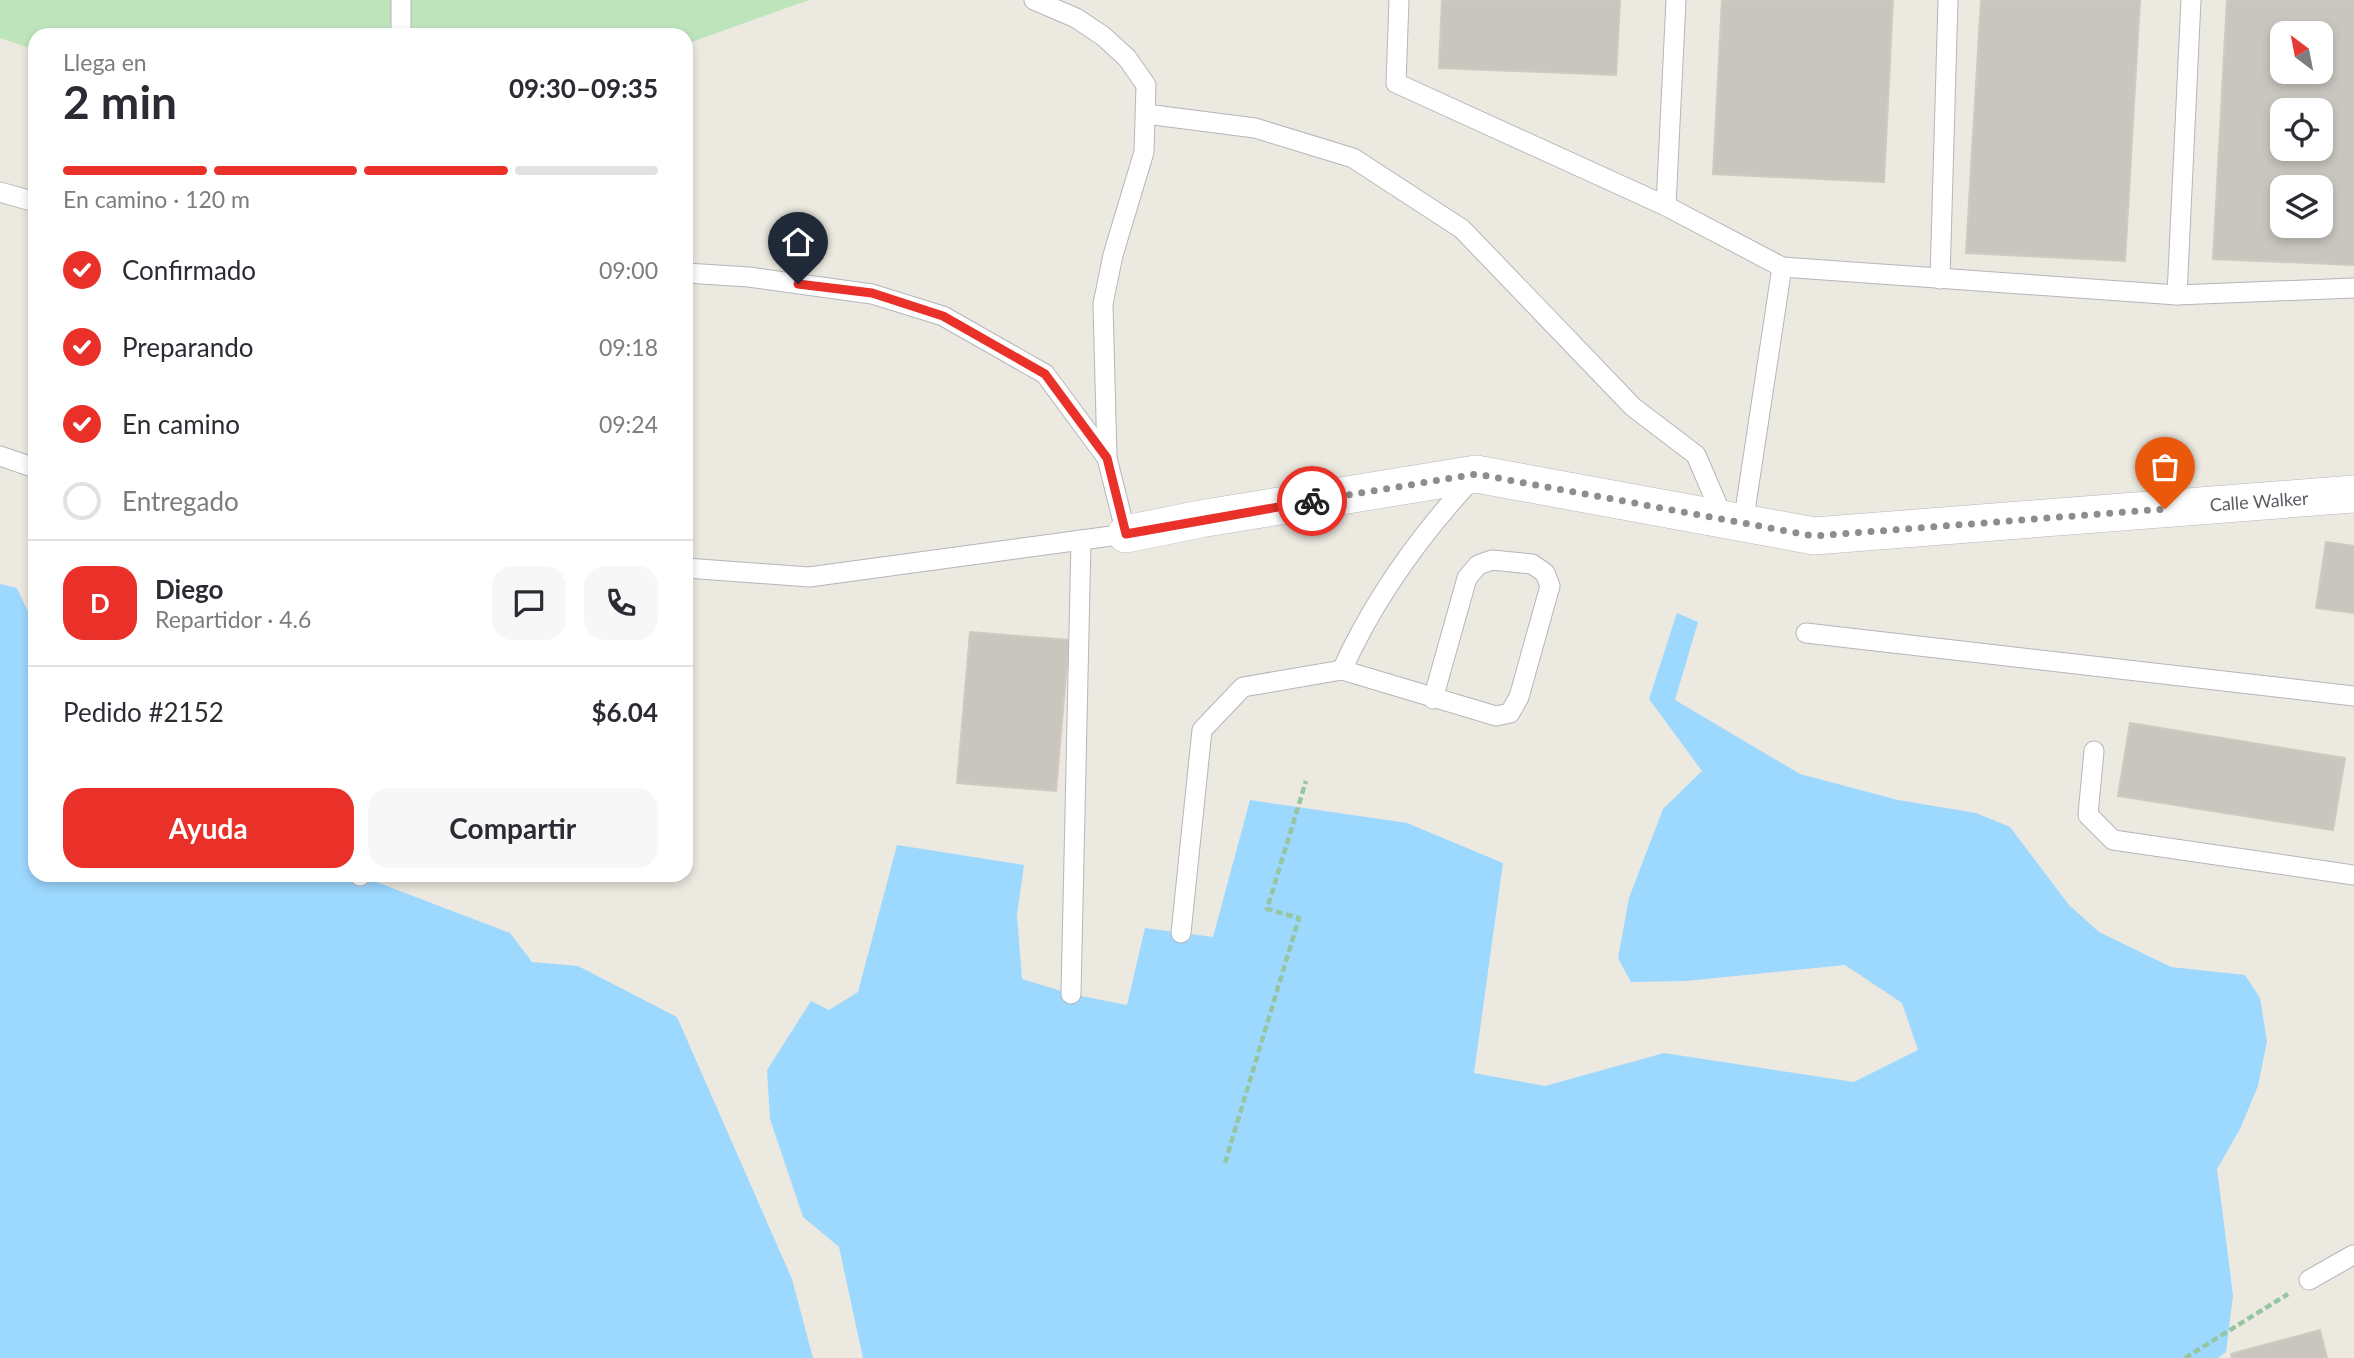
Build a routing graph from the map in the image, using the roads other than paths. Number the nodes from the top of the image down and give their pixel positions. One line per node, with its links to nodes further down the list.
1 (401, 0): 7 (lane)
2 (1034, 0): 8 (lane)
3 (1399, 0): 11 (lane)
4 (1676, 0): 11 (lane)
5 (1948, 0): 14 (lane)
6 (2191, 0): 16 (lane)
7 (401, 28)
8 (1146, 114): 18 (lane); 22 (lane)
9 (0, 192): 10 (lane)
10 (28, 200)
11 (1666, 206): 12 (lane)
12 (1782, 267): 14 (lane); 22 (lane)
13 (693, 273): 18 (lane)
14 (1940, 279): 16 (lane)
15 (2354, 288): 16 (lane)
16 (2177, 295)
17 (0, 456): 19 (lane)
18 (1107, 458): 23 (lane)
19 (28, 466)
20 (1476, 474): 22 (street, Calle Walker); 23 (street, Calle Walker); 27 (lane)
21 (2354, 494): 22 (street, Calle Walker)
22 (1734, 522)
23 (1126, 534): 24 (lane)
24 (1081, 540): 25 (lane); 33 (lane)
25 (693, 569)
26 (1806, 632): 28 (lane)
27 (1342, 670): 29 (lane); 32 (lane)
28 (2354, 696)
29 (1433, 699): 29 (lane)
30 (2094, 751): 31 (lane)
31 (2354, 875)
32 (1181, 933)
33 (1071, 994)
34 (2354, 1255): 35 (lane)
35 (2309, 1280)

